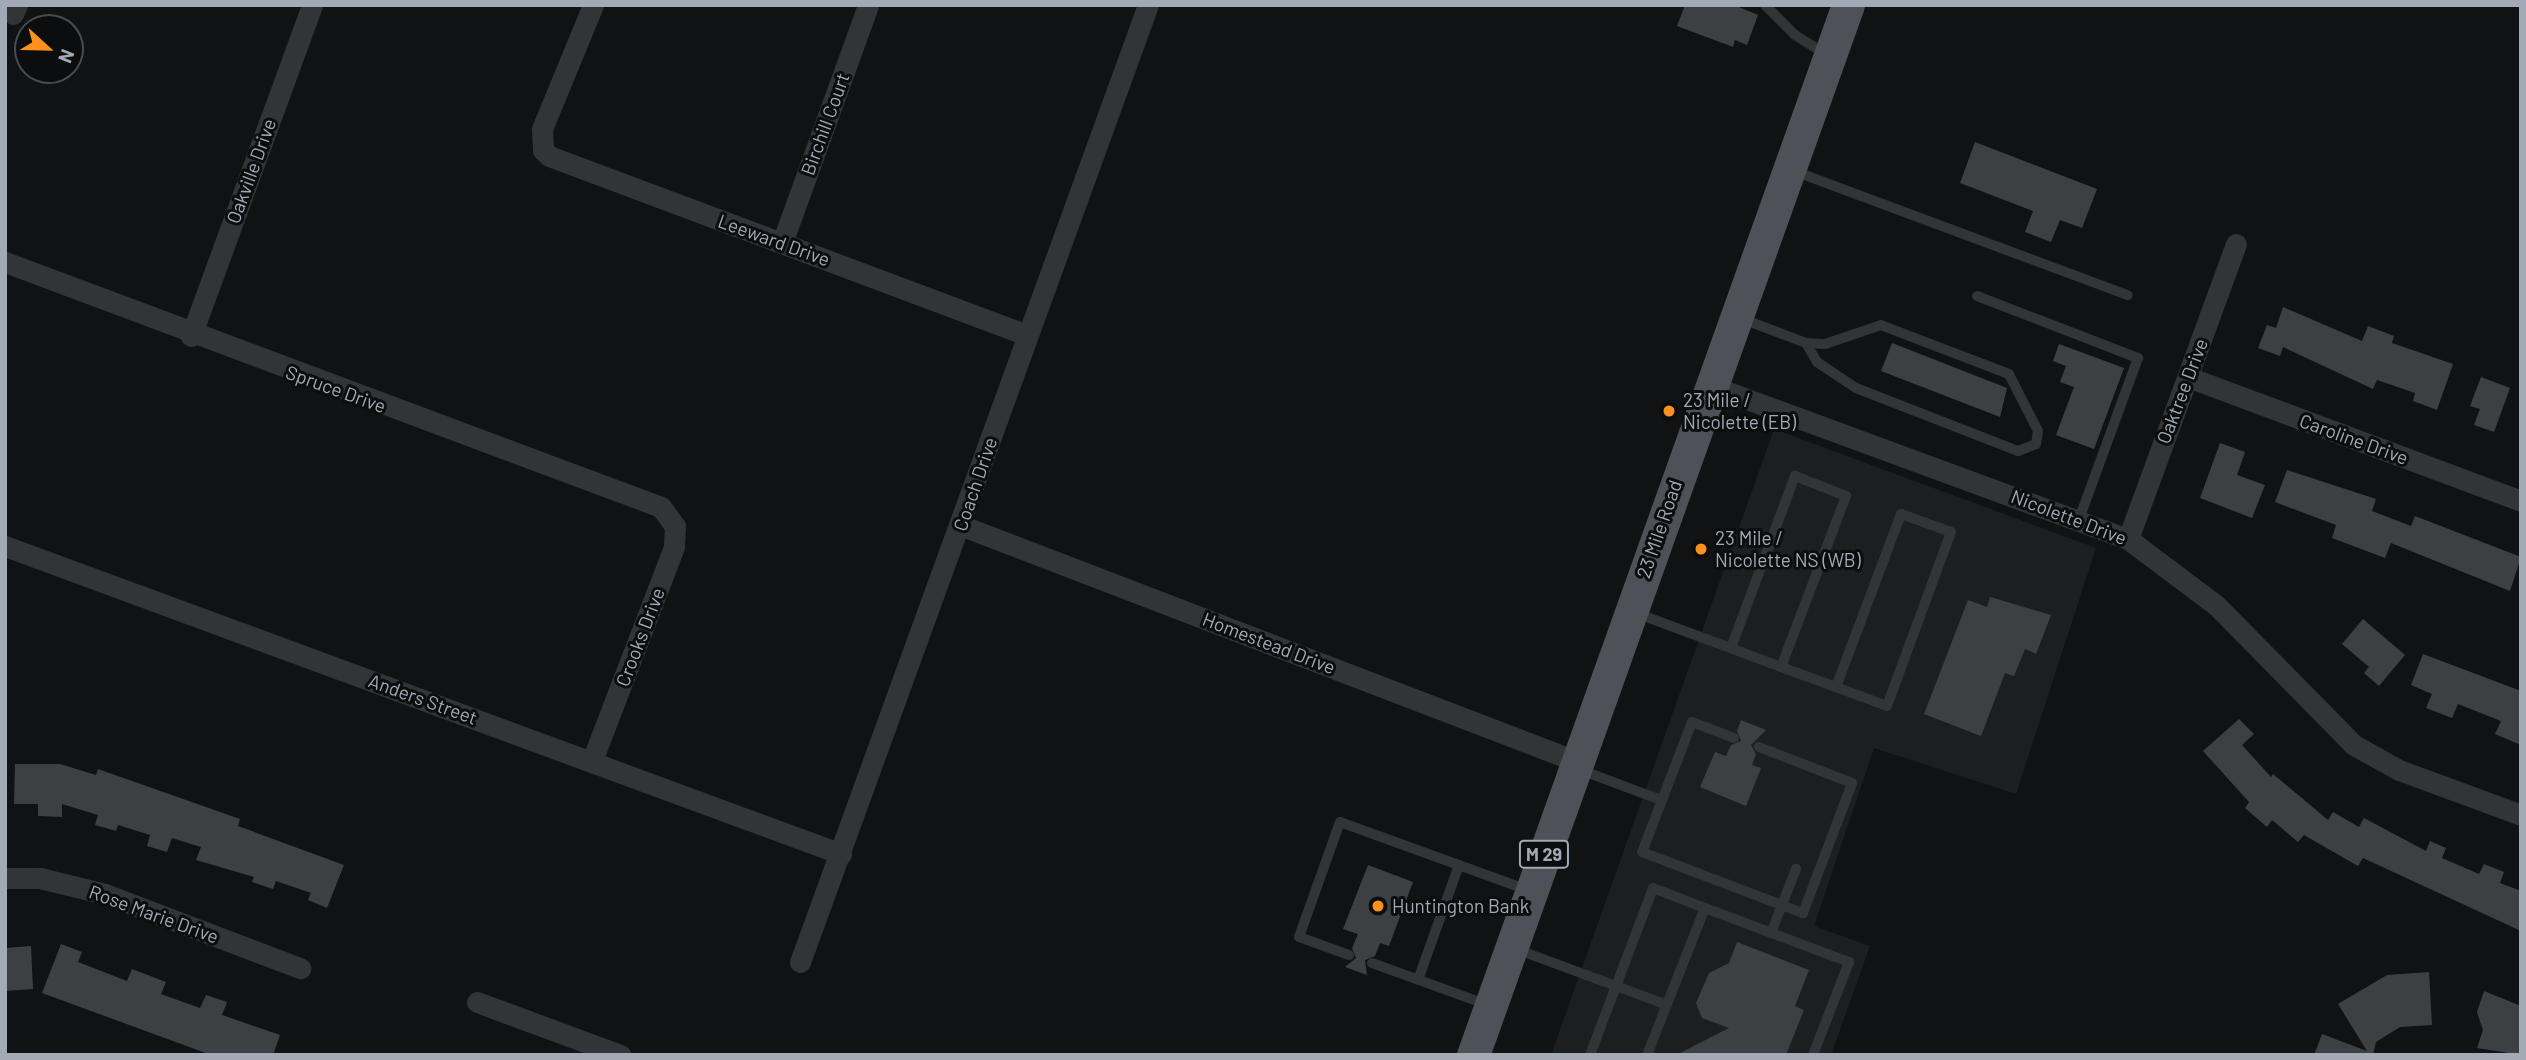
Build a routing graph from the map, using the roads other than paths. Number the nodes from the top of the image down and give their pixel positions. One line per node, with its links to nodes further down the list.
1 (312, 5): 16 (street, Oakville Drive)
2 (593, 5): 9 (street, Leeward Drive)
3 (867, 5): 9 (street, Birchill Court)
4 (1148, 5): 15 (street, Coach Drive)
5 (1765, 5): 7 (lane)
6 (1848, 5): 7 (main road, 23 Mile Road / M 29)
7 (1829, 56): 8 (main road, 23 Mile Road / M 29)
8 (1788, 168): 12 (lane); 14 (main road, 23 Mile Road / M 29)
9 (782, 243): 15 (street, Leeward Drive)
10 (2236, 244): 18 (street, Oaktree Drive)
11 (5, 262): 16 (street, Spruce Drive)
12 (2128, 295)
13 (1977, 296): 22 (lane)
14 (1734, 316): 17 (lane); 19 (main road, 23 Mile Road / M 29)
15 (1027, 335): 23 (street, Coach Drive)
16 (191, 336): 21 (street, Spruce Drive)
17 (1806, 343): 17 (lane)
18 (2188, 377): 20 (street, Caroline Drive); 24 (street, Oaktree Drive)
19 (1709, 385): 22 (street, Nicolette Drive); 26 (main road, 23 Mile Road / M 29)
20 (2521, 501)
21 (668, 513): 32 (street, Crooks Drive)
22 (2079, 519): 24 (street, Nicolette Drive)
23 (960, 525): 33 (street, Homestead Drive); 36 (street, Coach Drive)
24 (2128, 539): 35 (street, Nicolette Drive)
25 (5, 546): 32 (street, Anders Street)
26 (1630, 611): 27 (lane); 33 (main road, 23 Mile Road / M 29)
27 (1731, 648): 28 (lane); 28 (lane)
28 (1781, 667): 29 (lane)
29 (1836, 687): 29 (lane)
30 (1734, 738): 34 (lane)
31 (1759, 747): 41 (lane)
32 (592, 761): 36 (street, Anders Street)
33 (1577, 765): 34 (lane); 40 (main road, 23 Mile Road / M 29)
34 (1661, 800): 41 (lane)
35 (2521, 816)
36 (841, 854): 46 (street, Coach Drive)
37 (1459, 865): 40 (lane); 45 (lane); 49 (lane)
38 (1796, 869): 41 (lane)
39 (5, 878): 48 (street, Rose Marie Drive)
40 (1531, 891): 44 (main road, 23 Mile Road / M 29)
41 (1782, 905): 43 (lane)
42 (1705, 908): 43 (lane); 50 (lane); 52 (lane)
43 (1771, 933): 59 (lane)
44 (1510, 947): 50 (lane); 53 (main road, 23 Mile Road / M 29)
45 (1349, 955)
46 (800, 962)
47 (1372, 963): 49 (lane)
48 (300, 968)
49 (1418, 980): 53 (lane)
50 (1616, 986): 52 (lane); 57 (lane)
51 (477, 1002): 54 (street)
52 (1667, 1005): 58 (lane)
53 (1490, 1006): 56 (main road, 23 Mile Road / M 29)
54 (594, 1050): 55 (street)
55 (620, 1055)
56 (1472, 1055)
57 (1590, 1055)
58 (1647, 1055)
59 (1813, 1055)

